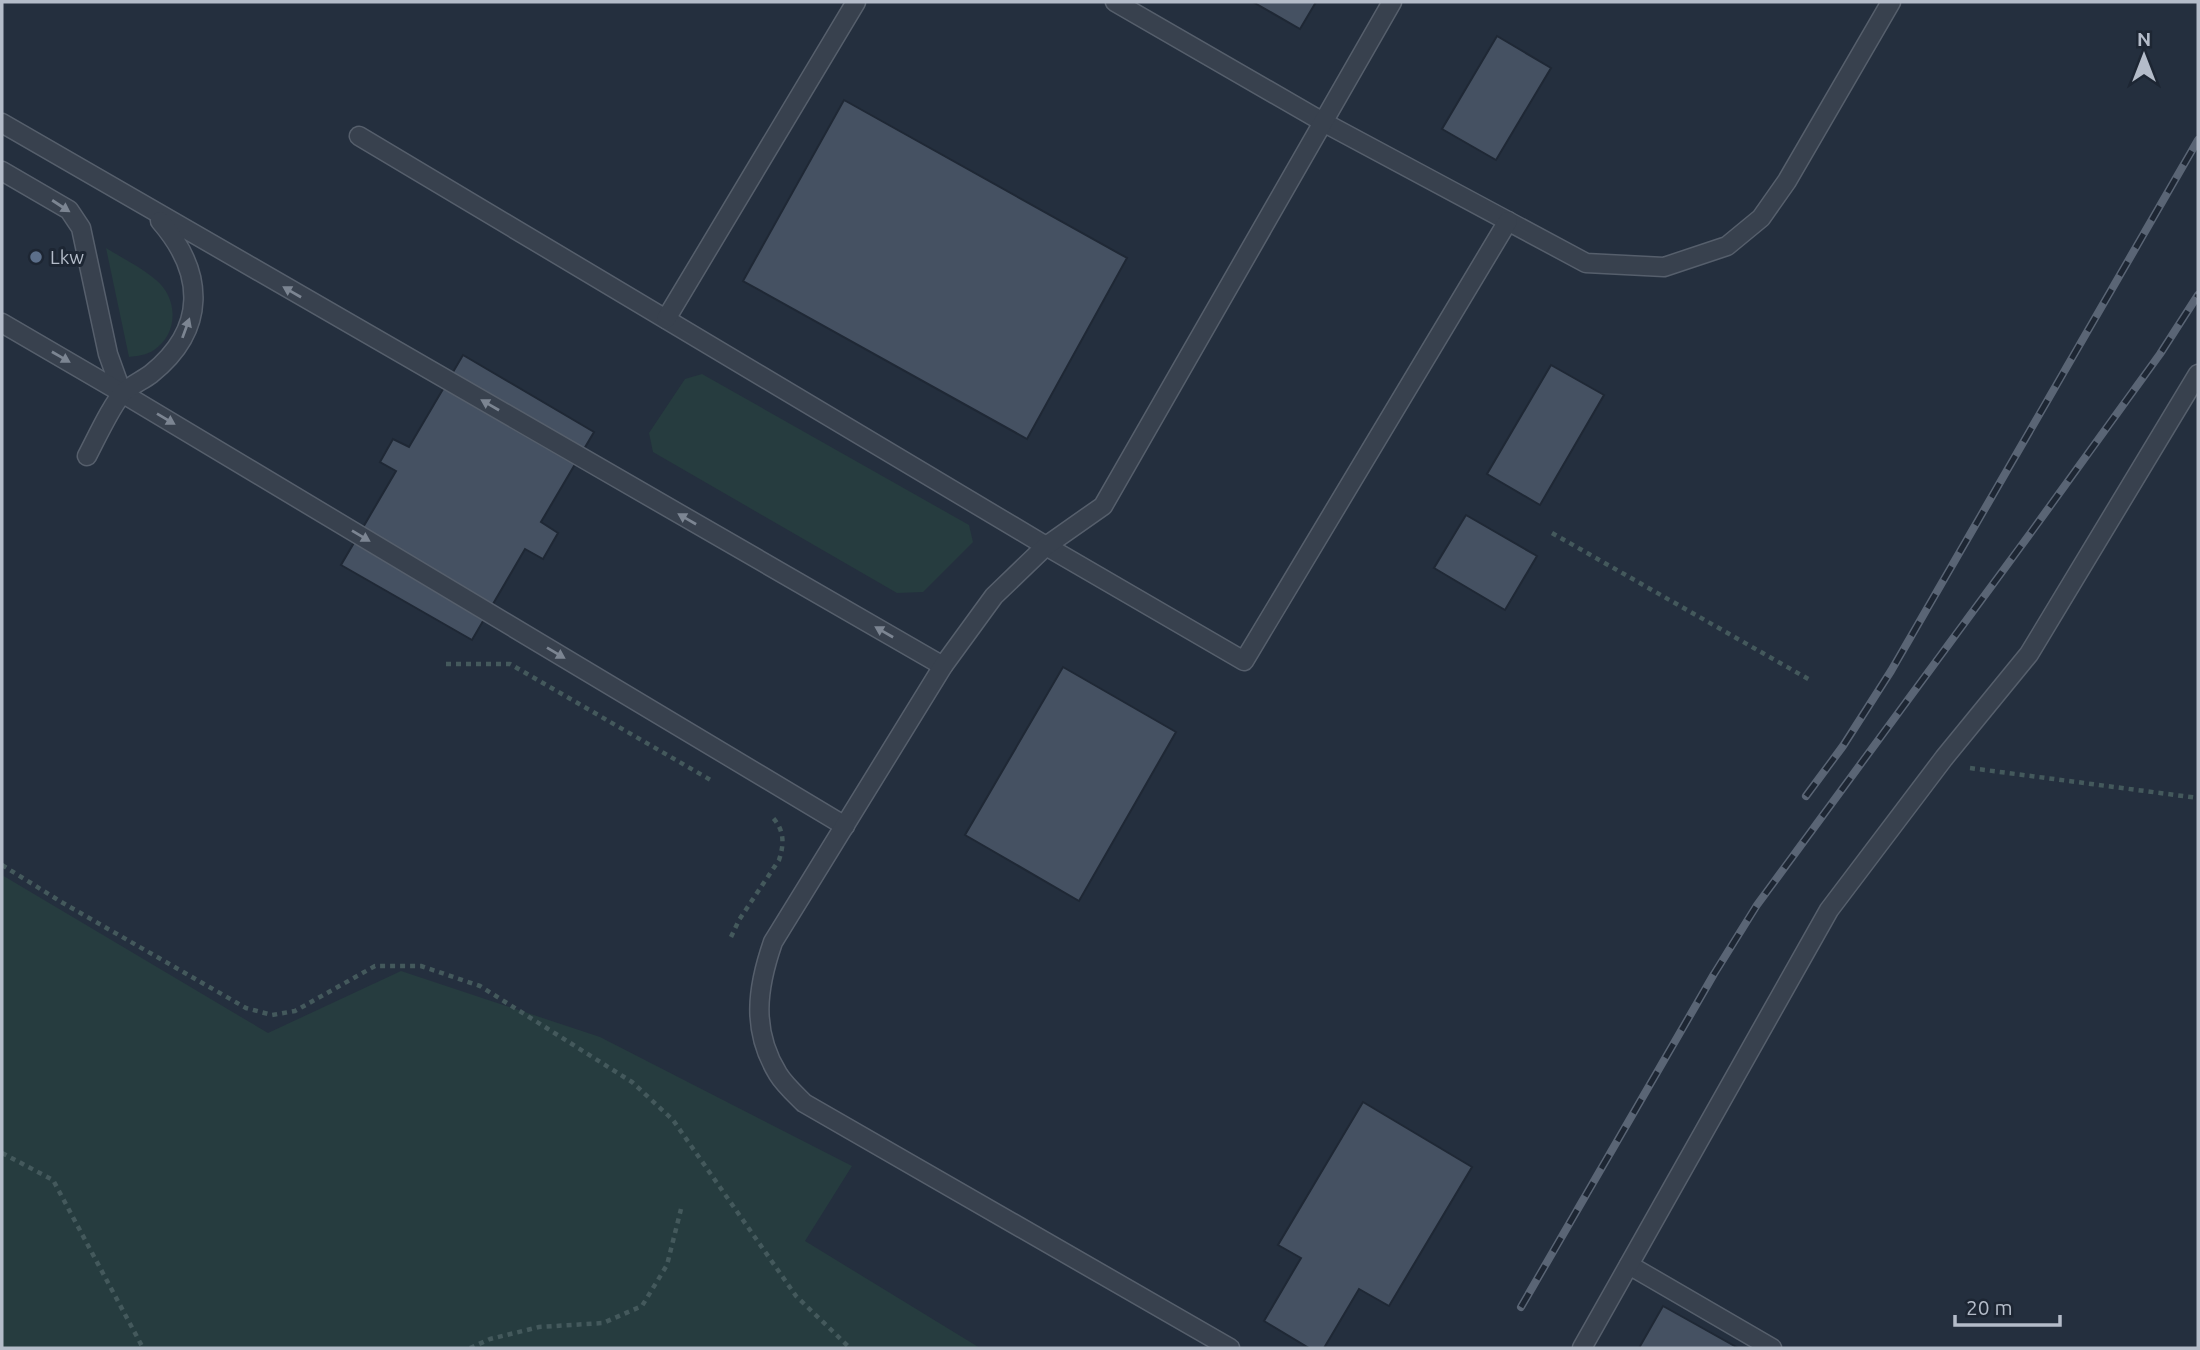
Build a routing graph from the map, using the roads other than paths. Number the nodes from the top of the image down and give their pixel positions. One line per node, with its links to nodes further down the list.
1 (856, 2): 11 (lane)
2 (1115, 2): 5 (lane)
3 (1392, 2): 5 (lane)
4 (1891, 2): 10 (lane)
5 (1323, 122): 10 (lane); 16 (lane)
6 (2, 124): 9 (lane)
7 (359, 136): 11 (lane)
8 (2, 171): 14 (lane, one-way to 14)
9 (150, 210): 14 (lane, one-way to 9); 17 (lane, one-way to 9)
10 (1508, 221): 16 (lane)
11 (666, 319): 16 (lane)
12 (2, 323): 14 (lane, one-way to 14)
13 (2198, 373): 19 (lane)
14 (122, 393): 15 (lane); 18 (lane, one-way to 18)
15 (87, 456)
16 (1046, 546): 17 (lane)
17 (943, 666): 18 (lane)
18 (845, 825): 20 (lane)
19 (1629, 1265): 21 (lane); 22 (lane)
20 (1230, 1348)
21 (1582, 1348)
22 (1772, 1348)

